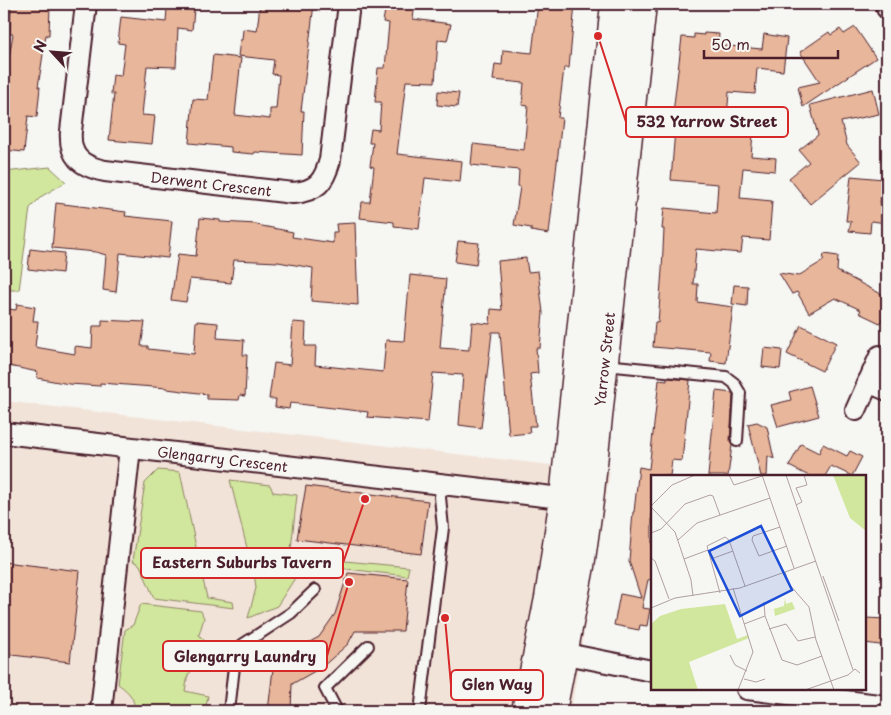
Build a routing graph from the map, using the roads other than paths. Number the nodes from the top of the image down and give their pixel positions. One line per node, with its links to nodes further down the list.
1 (86, 4): 2 (street, Derwent Crescent)
2 (349, 4)
3 (615, 4): 16 (street, Yarrow Street)
4 (642, 4): 8 (street, Yarrow Street)
5 (886, 4): 6 (street)
6 (887, 8)
7 (880, 356): 9 (street)
8 (604, 364): 13 (lane); 16 (street, Yarrow Street)
9 (868, 382): 10 (street); 11 (street)
10 (887, 390)
11 (856, 410)
12 (4, 433): 14 (street, Glengarry Crescent)
13 (737, 442)
14 (130, 448): 15 (street, Glengarry Crescent); 23 (street)
15 (442, 484): 16 (street, Glengarry Crescent); 26 (lane)
16 (577, 500): 19 (street, Yarrow Street)
17 (316, 590): 24 (lane)
18 (368, 646): 25 (lane)
19 (552, 651): 20 (street); 27 (street, Yarrow Street); 28 (street, Yarrow Street)
20 (651, 671)
21 (755, 690): 22 (street)
22 (887, 706)
23 (101, 711)
24 (229, 711)
25 (336, 711)
26 (420, 711)
27 (526, 711)
28 (552, 711)

